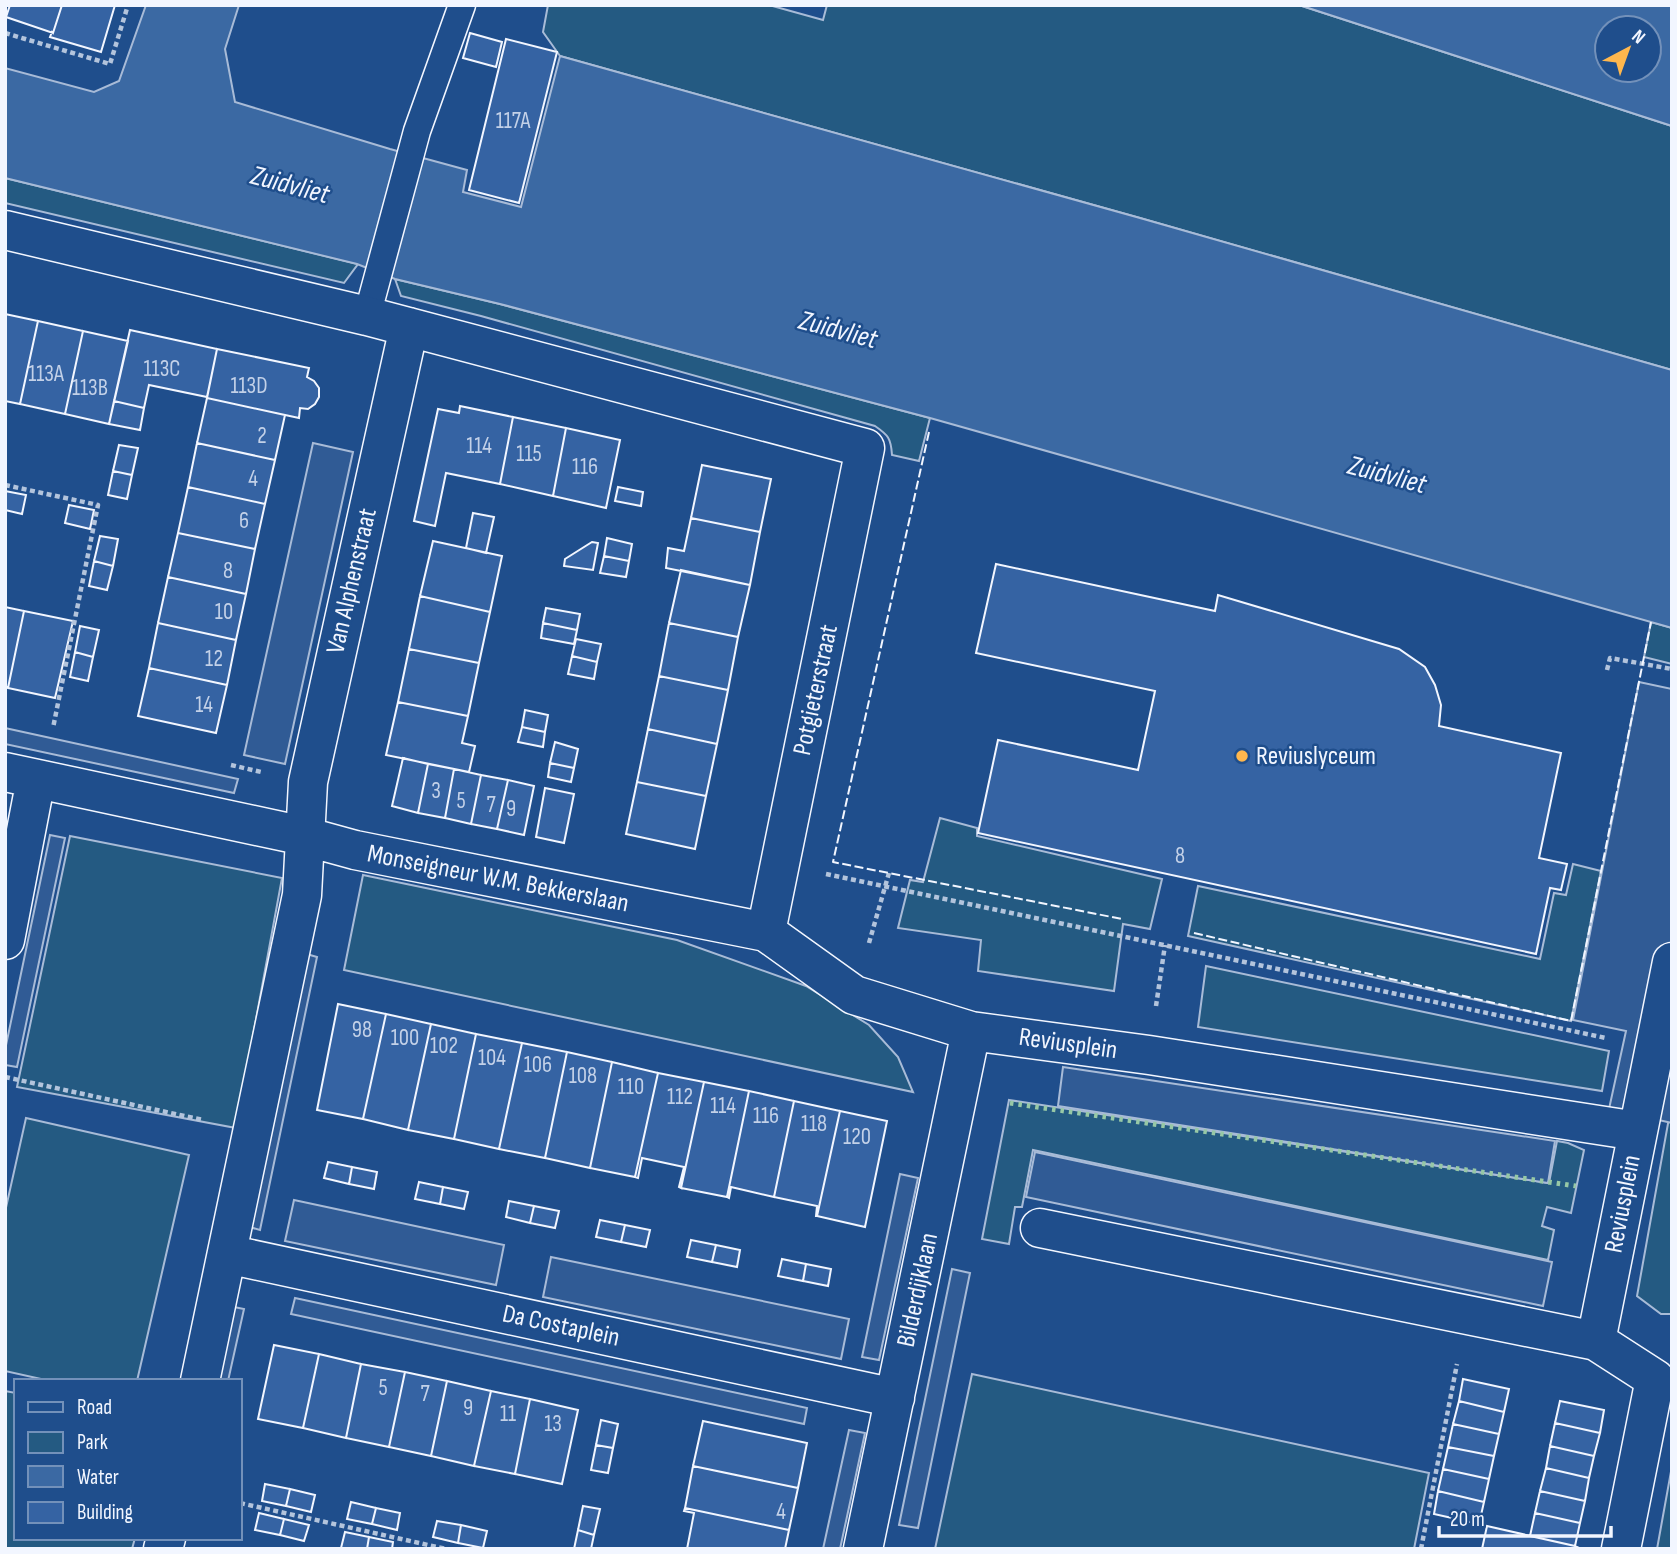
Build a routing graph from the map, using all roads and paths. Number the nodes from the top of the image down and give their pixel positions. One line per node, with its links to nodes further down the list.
1 (128, 5): 3 (path)
2 (462, 5): 5 (lane)
3 (5, 33)
4 (5, 230): 5 (street)
5 (367, 316): 6 (street)
6 (409, 327): 12 (street, Van Alphenstraat); 13 (street, Potgieterstraat)
7 (5, 485): 10 (path)
8 (1672, 669): 9 (path)
9 (1607, 670)
10 (52, 728)
11 (21, 776): 12 (street, Monseigneur W.M. Bekkerslaan); 17 (street)
12 (304, 836): 16 (street, Monseigneur W.M. Bekkerslaan); 25 (street)
13 (780, 864): 15 (path); 16 (street, Potgieterstraat)
14 (889, 873): 15 (path)
15 (884, 887): 18 (path); 20 (path)
16 (766, 932): 20 (street, Monseigneur W.M. Bekkerslaan)
17 (5, 940)
18 (1165, 945): 22 (path); 23 (path)
19 (1672, 962): 22 (street)
20 (854, 995): 21 (street, Monseigneur W.M. Bekkerslaan)
21 (971, 1031): 23 (street, Reviusplein); 32 (street, Bilderdijklaan)
22 (1654, 1048): 26 (street)
23 (1149, 1055): 26 (street, Reviusplein)
24 (5, 1077): 25 (path)
25 (253, 1131): 28 (street)
26 (1637, 1131): 30 (street, Reviusplein)
27 (1040, 1228): 29 (street)
28 (227, 1254): 31 (street); 32 (street, Da Costaplein)
29 (1467, 1315): 30 (street); 36 (path)
30 (1596, 1341): 37 (street)
31 (200, 1379)
32 (895, 1398): 35 (street, Bilderdijklaan)
33 (242, 1503): 34 (path)
34 (446, 1549)
35 (863, 1549)
36 (1420, 1549)
37 (1621, 1549)

